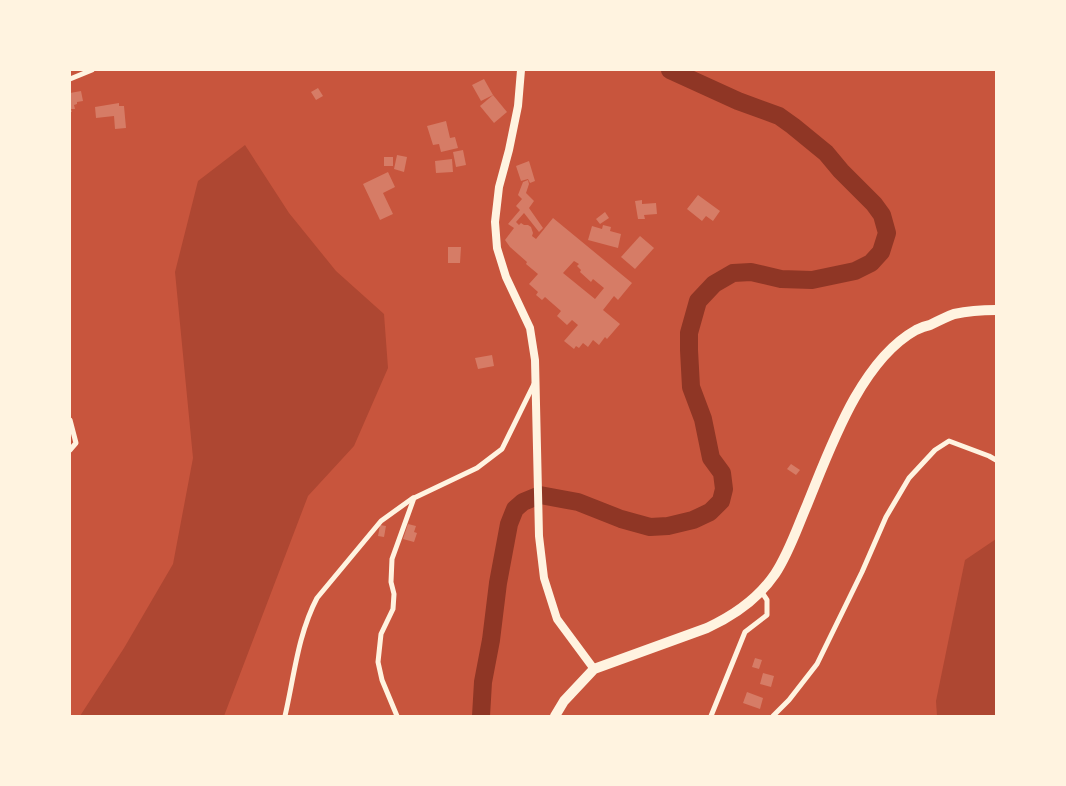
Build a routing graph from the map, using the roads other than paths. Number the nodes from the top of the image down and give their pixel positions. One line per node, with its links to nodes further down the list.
1 (92, 70): 3 (street)
2 (521, 70): 5 (street)
3 (70, 79)
4 (996, 310): 10 (main road)
5 (535, 384): 9 (street); 11 (street)
6 (70, 420): 7 (street)
7 (70, 450)
8 (996, 460): 16 (street)
9 (414, 498): 12 (street); 13 (street)
10 (761, 591): 11 (main road); 15 (street)
11 (594, 669): 14 (main road)
12 (285, 716)
13 (398, 716)
14 (555, 716)
15 (711, 716)
16 (773, 716)

